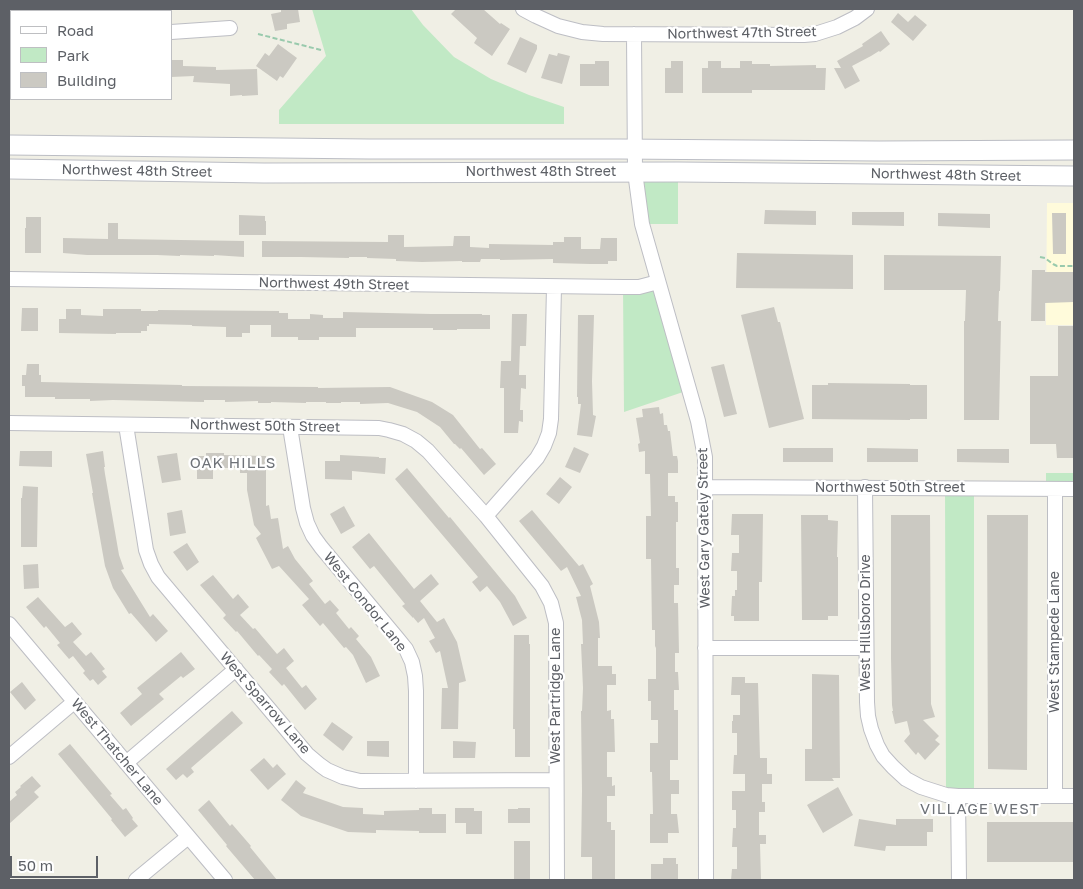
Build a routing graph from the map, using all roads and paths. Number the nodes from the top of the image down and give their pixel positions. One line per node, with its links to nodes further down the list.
1 (523, 9): 6 (street, Northwest 47th Street)
2 (867, 9): 6 (street, Northwest 47th Street)
3 (230, 28): 4 (street)
4 (172, 32)
5 (258, 34): 7 (path)
6 (634, 34): 9 (street, West Gary Gately Street)
7 (321, 50)
8 (9, 144): 9 (main road, Northwest 48th Street)
9 (635, 149): 10 (main road, Northwest 48th Street); 12 (street, West Gary Gately Street)
10 (1074, 150)
11 (9, 169): 12 (main road, Northwest 48th Street)
12 (635, 172): 13 (main road, Northwest 48th Street); 17 (street, West Gary Gately Street)
13 (1074, 176)
14 (1040, 257): 15 (path)
15 (1074, 266)
16 (9, 279): 18 (street, Northwest 49th Street)
17 (658, 282): 18 (street, Northwest 49th Street); 22 (street, West Gary Gately Street)
18 (554, 287): 26 (street)
19 (9, 423): 20 (street, Northwest 50th Street)
20 (126, 425): 21 (street, Northwest 50th Street); 30 (street, West Sparrow Lane)
21 (290, 427): 26 (street, Northwest 50th Street); 35 (street, West Condor Lane)
22 (706, 487): 23 (street, Northwest 50th Street); 28 (street, West Gary Gately Street)
23 (865, 488): 24 (street, Northwest 50th Street); 29 (street, West Hillsboro Drive)
24 (1055, 489): 25 (street, Northwest 50th Street); 37 (street, West Stampede Lane)
25 (1074, 489)
26 (486, 516): 34 (street, West Partridge Lane)
27 (9, 624): 31 (street, West Thatcher Lane)
28 (705, 648): 29 (street); 43 (street, West Gary Gately Street)
29 (866, 648): 36 (street, West Hillsboro Drive)
30 (236, 669): 33 (street); 35 (street, West Sparrow Lane)
31 (74, 702): 32 (street); 33 (street, West Thatcher Lane)
32 (9, 757)
33 (126, 762): 39 (street, West Thatcher Lane)
34 (556, 780): 35 (street, West Sparrow Lane); 42 (street, West Partridge Lane)
35 (416, 781)
36 (958, 796): 37 (street); 44 (street)
37 (1055, 796): 38 (street)
38 (1074, 796)
39 (188, 837): 40 (street); 41 (street, West Thatcher Lane)
40 (136, 880)
41 (225, 880)
42 (557, 880)
43 (706, 880)
44 (959, 880)

